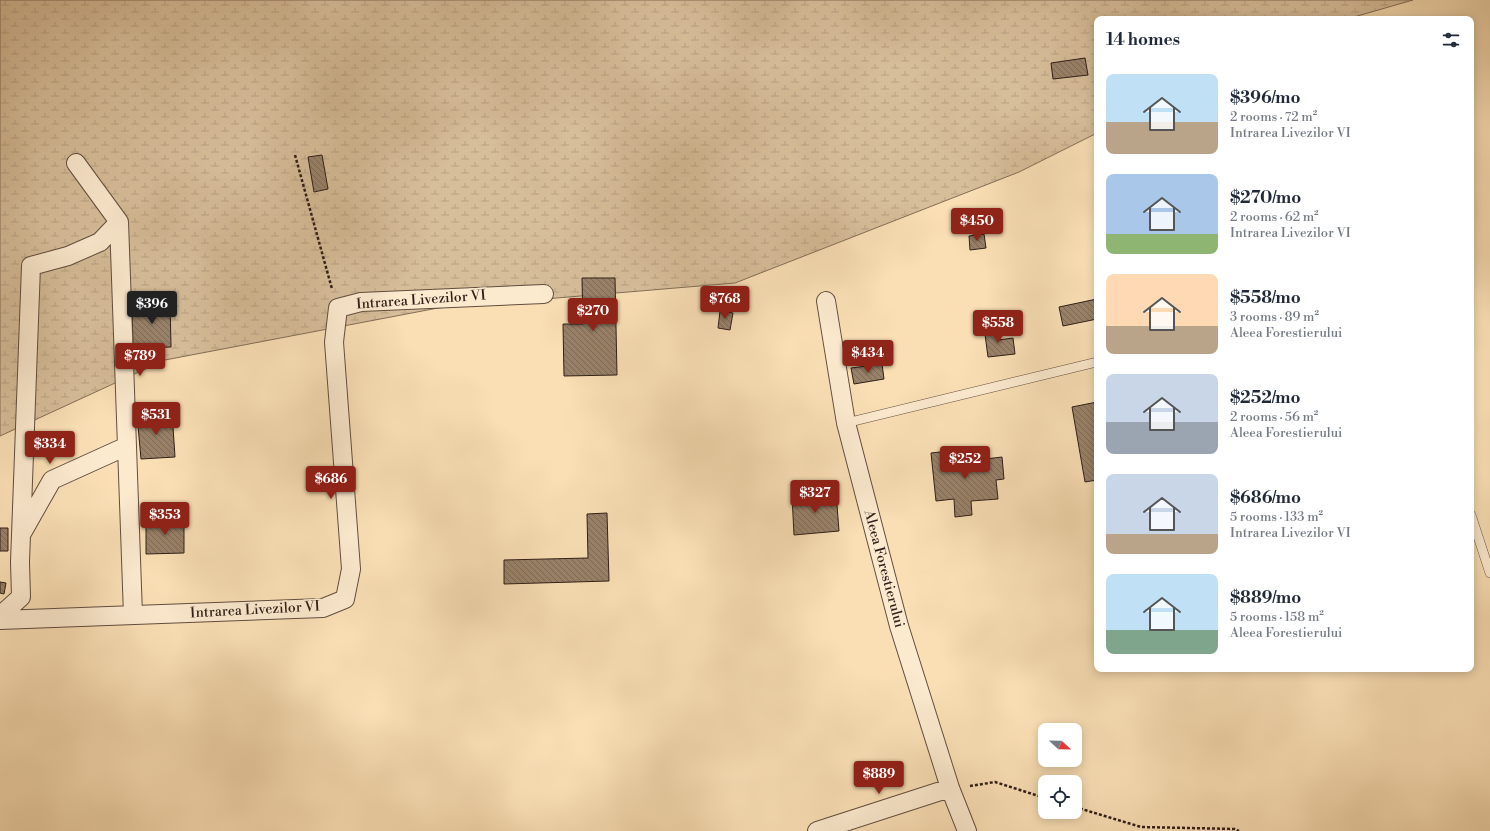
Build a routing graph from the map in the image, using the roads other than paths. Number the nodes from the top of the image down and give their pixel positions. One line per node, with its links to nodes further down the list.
1 (76, 163): 2 (street)
2 (119, 222): 7 (street); 9 (street)
3 (544, 294): 11 (street, Intrarea Livezilor VI)
4 (826, 301): 6 (street, Aleea Forestierului)
5 (1094, 363): 6 (lane)
6 (846, 423): 14 (street, Aleea Forestierului)
7 (127, 446): 9 (street); 11 (street)
8 (1474, 524): 10 (lane)
9 (21, 536): 12 (street)
10 (1490, 573)
11 (133, 615): 13 (street, Intrarea Livezilor VI)
12 (0, 616)
13 (0, 620)
14 (950, 788): 15 (street); 16 (street, Aleea Forestierului)
15 (817, 831)
16 (967, 831)

